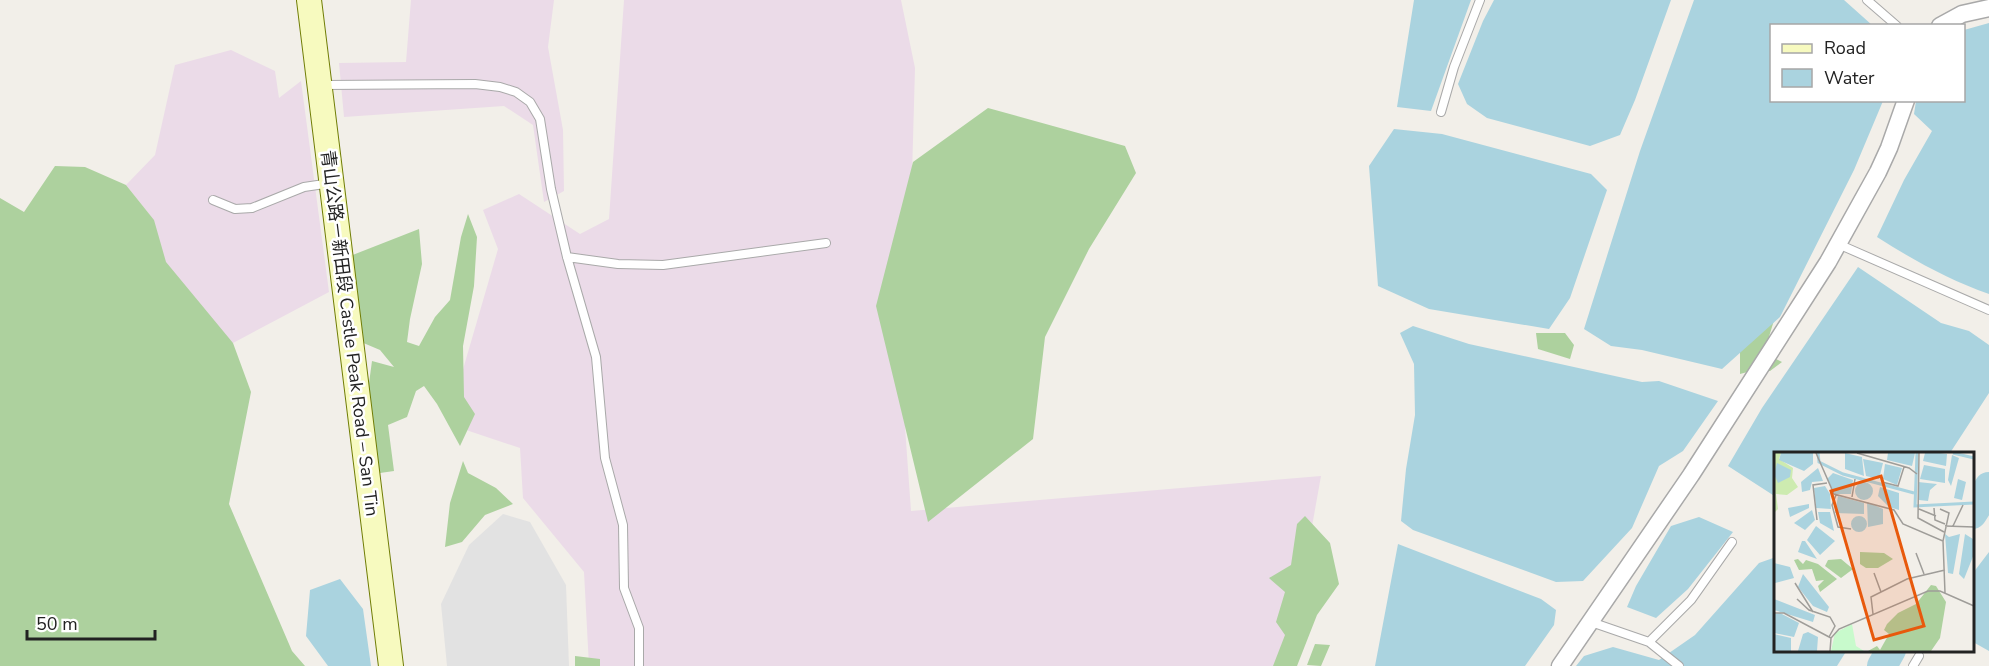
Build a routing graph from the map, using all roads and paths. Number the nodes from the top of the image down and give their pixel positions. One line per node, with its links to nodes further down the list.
1 (309, 0): 7 (main road, 青山公路－新田段 Castle Peak Road – San Tin)
2 (1479, 0): 9 (lane)
3 (1867, 0): 5 (lane)
4 (1989, 8): 6 (street)
5 (1895, 24)
6 (1944, 24)
7 (319, 85): 10 (main road, 青山公路－新田段 Castle Peak Road – San Tin); 14 (lane)
8 (1905, 102): 13 (street)
9 (1441, 111)
10 (332, 183): 11 (lane); 20 (main road, 青山公路－新田段 Castle Peak Road – San Tin)
11 (213, 200)
12 (826, 243): 14 (lane)
13 (1838, 244): 15 (lane); 17 (street)
14 (567, 257): 21 (lane)
15 (1989, 310)
16 (1732, 542): 18 (lane)
17 (1591, 622): 18 (lane); 22 (street)
18 (1649, 642): 23 (lane)
19 (1919, 656): 24 (lane)
20 (391, 666)
21 (639, 666)
22 (1560, 666)
23 (1679, 666)
24 (1913, 666)

